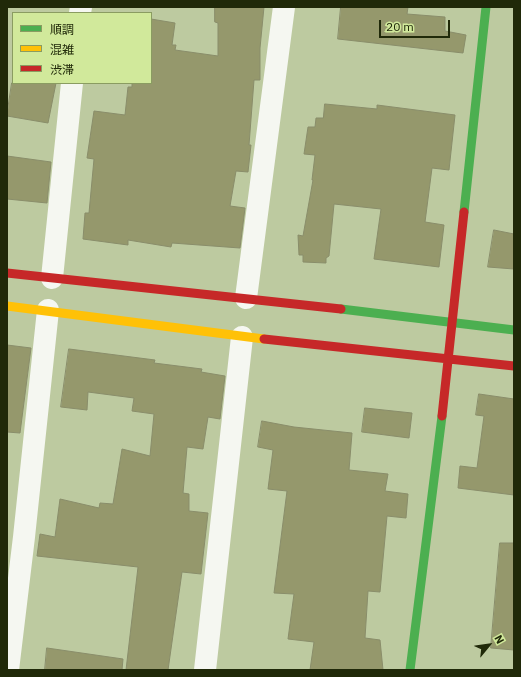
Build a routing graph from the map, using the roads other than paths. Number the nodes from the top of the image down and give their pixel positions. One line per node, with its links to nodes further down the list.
1 (284, 7): 6 (street)
2 (486, 7): 9 (street)
3 (72, 84): 5 (street)
4 (7, 273): 5 (street)
5 (52, 278): 6 (street)
6 (246, 298): 9 (street)
7 (7, 306): 8 (street)
8 (48, 310): 11 (street); 14 (street)
9 (453, 322): 10 (street); 12 (street)
10 (514, 330)
11 (242, 337): 12 (street); 16 (street)
12 (450, 358): 13 (street); 17 (street)
13 (514, 366)
14 (16, 536): 15 (street)
15 (8, 670)
16 (206, 670)
17 (410, 670)

